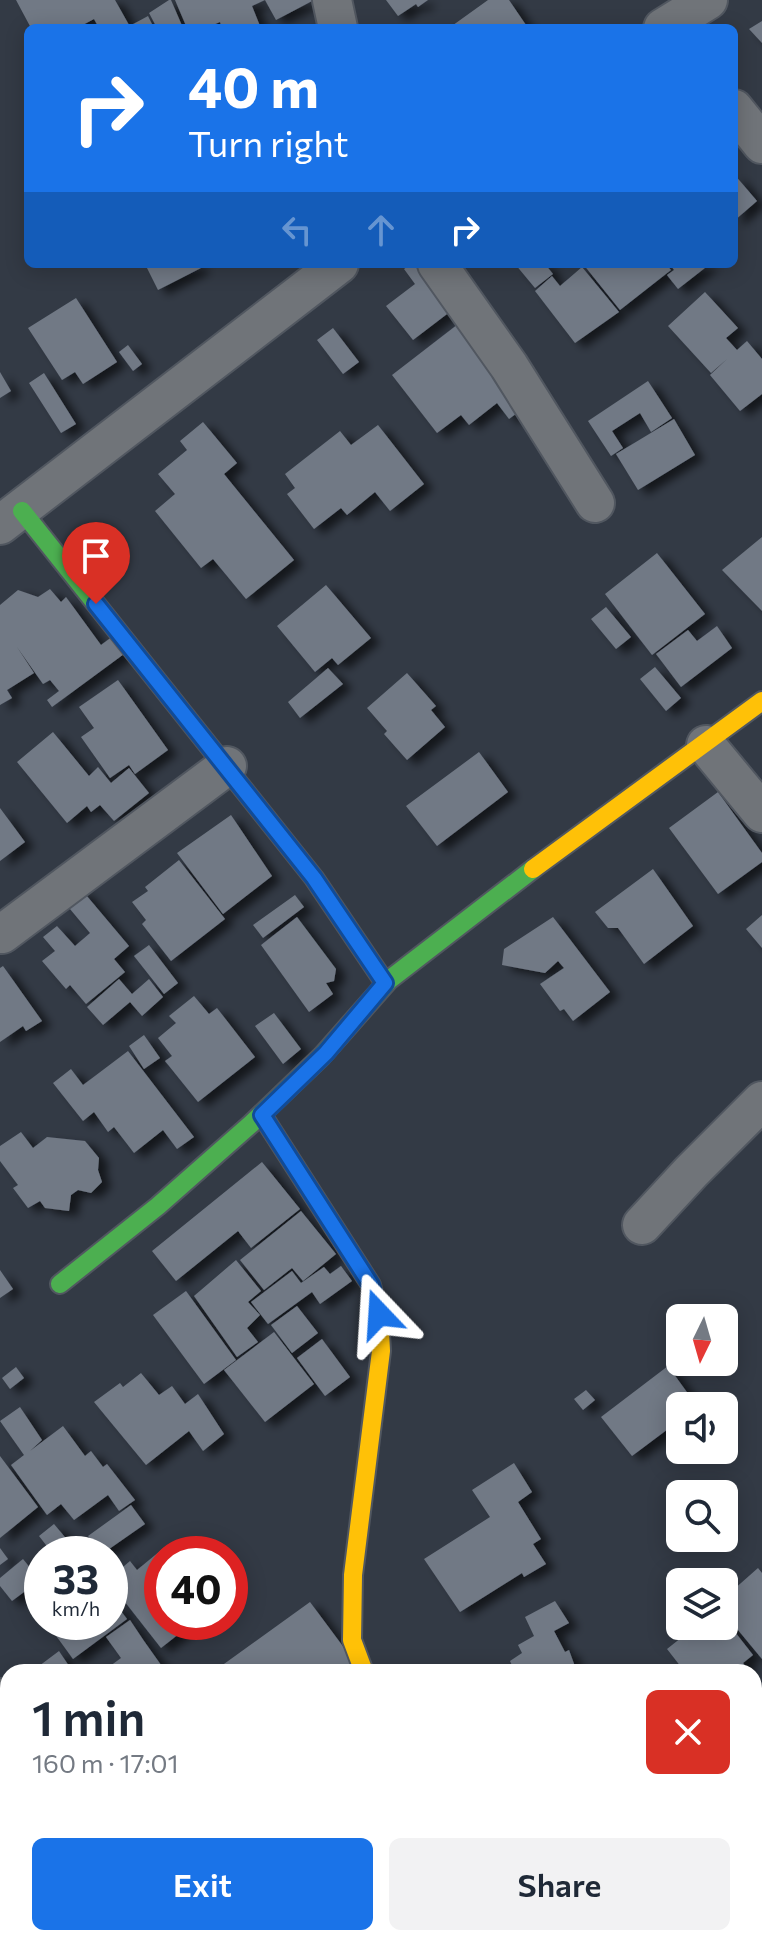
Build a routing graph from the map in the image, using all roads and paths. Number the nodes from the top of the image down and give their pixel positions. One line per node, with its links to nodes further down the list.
1 (332, 0): 3 (street)
2 (708, 0): 4 (street)
3 (337, 24)
4 (671, 24)
5 (738, 114): 6 (street)
6 (762, 144)
7 (334, 268): 10 (street)
8 (440, 268): 9 (street)
9 (595, 503)
10 (11, 518): 13 (street)
11 (762, 701): 12 (street)
12 (706, 745): 14 (street); 16 (street)
13 (227, 766): 15 (street); 16 (street)
14 (762, 813)
15 (2, 934)
16 (385, 983): 18 (street)
17 (762, 1101): 19 (street)
18 (262, 1115): 20 (street); 21 (street)
19 (642, 1225)
20 (60, 1284)
21 (360, 1664)

